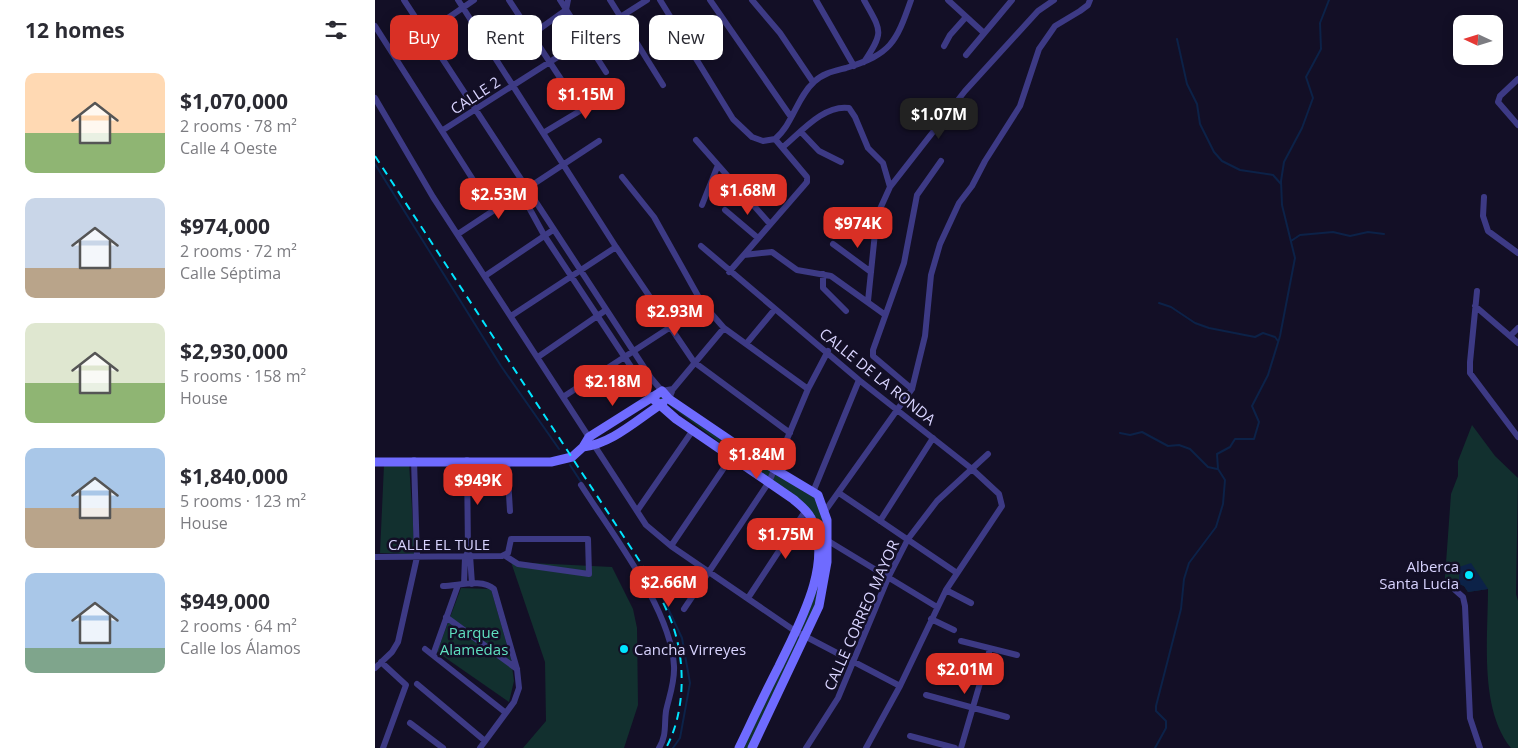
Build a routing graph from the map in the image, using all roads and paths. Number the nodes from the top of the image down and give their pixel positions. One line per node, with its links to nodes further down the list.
1 (404, 0): 21 (street)
2 (458, 0): 19 (street)
3 (474, 0): 19 (street)
4 (509, 0): 23 (street)
5 (560, 0): 20 (street)
6 (568, 0): 20 (street)
7 (610, 0): 25 (street)
8 (647, 0): 26 (street, CALLE 2)
9 (660, 0): 55 (street)
10 (710, 0): 50 (street)
11 (752, 0): 43 (street)
12 (864, 0): 39 (street)
13 (911, 0): 39 (street)
14 (948, 0): 27 (street)
15 (1012, 0): 30 (street)
16 (1053, 0): 64 (street)
17 (1090, 0): 108 (street)
18 (819, 1): 40 (street)
19 (463, 7): 22 (street); 44 (street)
20 (566, 10): 24 (street); 29 (street)
21 (414, 15)
22 (452, 15)
23 (518, 15)
24 (569, 15)
25 (620, 15)
26 (623, 15)
27 (966, 17): 30 (street); 32 (street)
28 (375, 26): 52 (street)
29 (542, 27)
30 (984, 33): 34 (street)
31 (639, 46): 45 (street)
32 (944, 46)
33 (542, 51): 38 (street)
34 (966, 55)
35 (552, 59): 38 (street, CALLE 2)
36 (443, 60): 49 (street)
37 (598, 60): 41 (street)
38 (549, 61): 44 (street, CALLE 2); 47 (street)
39 (863, 63): 40 (street)
40 (854, 66): 43 (street)
41 (606, 72)
42 (1518, 79): 51 (street)
43 (813, 82): 50 (street)
44 (513, 85): 49 (street, CALLE 2); 54 (street)
45 (663, 85)
46 (618, 88): 54 (street)
47 (572, 96)
48 (375, 98): 72 (street)
49 (475, 110): 52 (street, CALLE 2); 65 (street)
50 (791, 117): 55 (street)
51 (1518, 125)
52 (443, 130): 69 (street)
53 (801, 132): 58 (street); 60 (street); 64 (street)
54 (543, 133): 61 (street)
55 (775, 139): 58 (street)
56 (696, 140): 62 (street)
57 (599, 141): 61 (street)
58 (783, 147): 70 (street)
59 (941, 161): 93 (street)
60 (841, 162)
61 (562, 165): 65 (street); 77 (street)
62 (718, 165): 67 (street); 70 (street)
63 (622, 177): 88 (street)
64 (890, 187): 82 (street)
65 (524, 191): 69 (street); 71 (street); 73 (street)
66 (1484, 198): 78 (street)
67 (702, 205)
68 (725, 210): 74 (street)
69 (493, 211): 72 (street)
70 (770, 224): 74 (street)
71 (553, 230): 73 (street); 80 (street)
72 (457, 234): 84 (street)
73 (544, 235): 84 (street); 85 (street)
74 (758, 238): 79 (street)
75 (833, 244): 82 (street)
76 (701, 246): 81 (street, CALLE DE LA RONDA)
77 (616, 247): 80 (street); 96 (street)
78 (1518, 253)
79 (744, 255): 81 (street); 83 (street)
80 (581, 271): 85 (street); 91 (street)
81 (729, 272): 90 (street, CALLE DE LA RONDA)
82 (871, 272): 87 (street)
83 (823, 274): 87 (street); 92 (street)
84 (485, 276): 94 (street)
85 (571, 277): 94 (street); 95 (street)
86 (1477, 291): 89 (street)
87 (868, 301): 93 (street)
88 (702, 303): 96 (street); 97 (street)
89 (1475, 306): 99 (street); 120 (street)
90 (775, 308): 101 (street); 103 (street, CALLE DE LA RONDA)
91 (606, 310): 95 (street); 102 (street)
92 (846, 311)
93 (884, 314): 108 (street)
94 (511, 316): 104 (street)
95 (597, 316): 104 (street); 105 (street)
96 (669, 328): 102 (street); 106 (street)
97 (724, 328): 101 (street); 106 (street)
98 (1518, 328): 99 (street)
99 (1510, 336): 100 (street)
100 (1518, 343)
101 (746, 344): 110 (street)
102 (633, 351): 105 (street); 111 (street)
103 (828, 351): 107 (street, CALLE DE LA RONDA); 110 (street)
104 (538, 357): 112 (street)
105 (624, 357): 112 (street); 113 (street)
106 (694, 362): 109 (street); 118 (street)
107 (859, 380): 116 (street, CALLE DE LA RONDA); 134 (street)
108 (912, 388): 116 (street)
109 (673, 389): 111 (street); 114 (street)
110 (808, 389): 118 (street)
111 (662, 391): 113 (street); 114 (street)
112 (563, 397): 119 (street)
113 (651, 397): 115 (street); 119 (street)
114 (669, 399): 115 (street); 131 (street)
115 (659, 406): 117 (street); 122 (street)
116 (899, 410): 121 (street, CALLE DE LA RONDA); 135 (street)
117 (693, 430): 125 (street); 138 (street)
118 (790, 433): 131 (street)
119 (589, 437): 122 (street); 123 (street)
120 (1518, 437)
121 (933, 438): 130 (street, CALLE DE LA RONDA); 140 (street)
122 (594, 446): 123 (street); 138 (street)
123 (583, 447): 129 (street)
124 (988, 454): 130 (street, CALLE CORREO MAYOR)
125 (732, 456): 132 (street); 144 (street)
126 (414, 460): 127 (street); 128 (street); 148 (street)
127 (467, 460): 129 (street); 145 (street)
128 (375, 462)
129 (507, 462): 137 (street)
130 (972, 469): 142 (street, CALLE CORREO MAYOR); 150 (street, CALLE DE LA RONDA)
131 (775, 470): 132 (street); 134 (street)
132 (769, 482): 136 (street); 149 (street)
133 (581, 485): 189 (street)
134 (813, 492): 139 (street)
135 (839, 493): 139 (street); 140 (street)
136 (806, 510): 141 (street); 157 (street)
137 (510, 511)
138 (637, 511): 144 (street)
139 (825, 511): 143 (street)
140 (879, 521): 142 (street)
141 (816, 536): 143 (street); 164 (street)
142 (908, 539): 150 (street); 151 (street, CALLE CORREO MAYOR)
143 (828, 540): 151 (street); 165 (street)
144 (671, 546): 149 (street)
145 (468, 555): 147 (street, CALLE EL TULE); 148 (street, CALLE EL TULE); 152 (street); 153 (street)
146 (375, 556): 148 (street, CALLE EL TULE)
147 (504, 556): 147 (street, CALLE EL TULE)
148 (417, 557): 171 (street)
149 (709, 571): 157 (street); 160 (street)
150 (957, 573): 155 (street)
151 (888, 578): 159 (street); 172 (street, CALLE CORREO MAYOR)
152 (472, 584): 153 (street); 174 (street)
153 (461, 585): 154 (street); 161 (street)
154 (443, 586)
155 (946, 590): 158 (street); 159 (street)
156 (1455, 590): 196 (street)
157 (749, 598): 164 (street)
158 (971, 603)
159 (937, 607): 162 (street)
160 (684, 609)
161 (447, 617): 169 (street); 174 (street)
162 (931, 619): 163 (street); 178 (street)
163 (954, 630)
164 (795, 631): 165 (street); 190 (street)
165 (804, 636): 172 (street); 191 (street)
166 (961, 641): 168 (street)
167 (425, 649): 169 (street)
168 (990, 649): 170 (street); 176 (street)
169 (433, 655): 181 (street)
170 (1017, 656)
171 (381, 662): 173 (street); 186 (street)
172 (853, 663): 178 (street); 192 (street, CALLE CORREO MAYOR)
173 (375, 668)
174 (517, 669): 181 (street)
175 (943, 673): 176 (street)
176 (981, 681): 180 (street)
177 (417, 684): 185 (street)
178 (899, 686): 193 (street)
179 (926, 695): 180 (street)
180 (972, 709): 182 (street); 195 (street)
181 (506, 713): 185 (street)
182 (1007, 717)
183 (410, 722): 187 (street)
184 (910, 736): 194 (street)
185 (485, 741): 188 (street)
186 (383, 748)
187 (443, 748)
188 (480, 748)
189 (659, 748)
190 (739, 748)
191 (752, 748)
192 (808, 748)
193 (866, 748)
194 (955, 748)
195 (961, 748)
196 (1480, 748)

